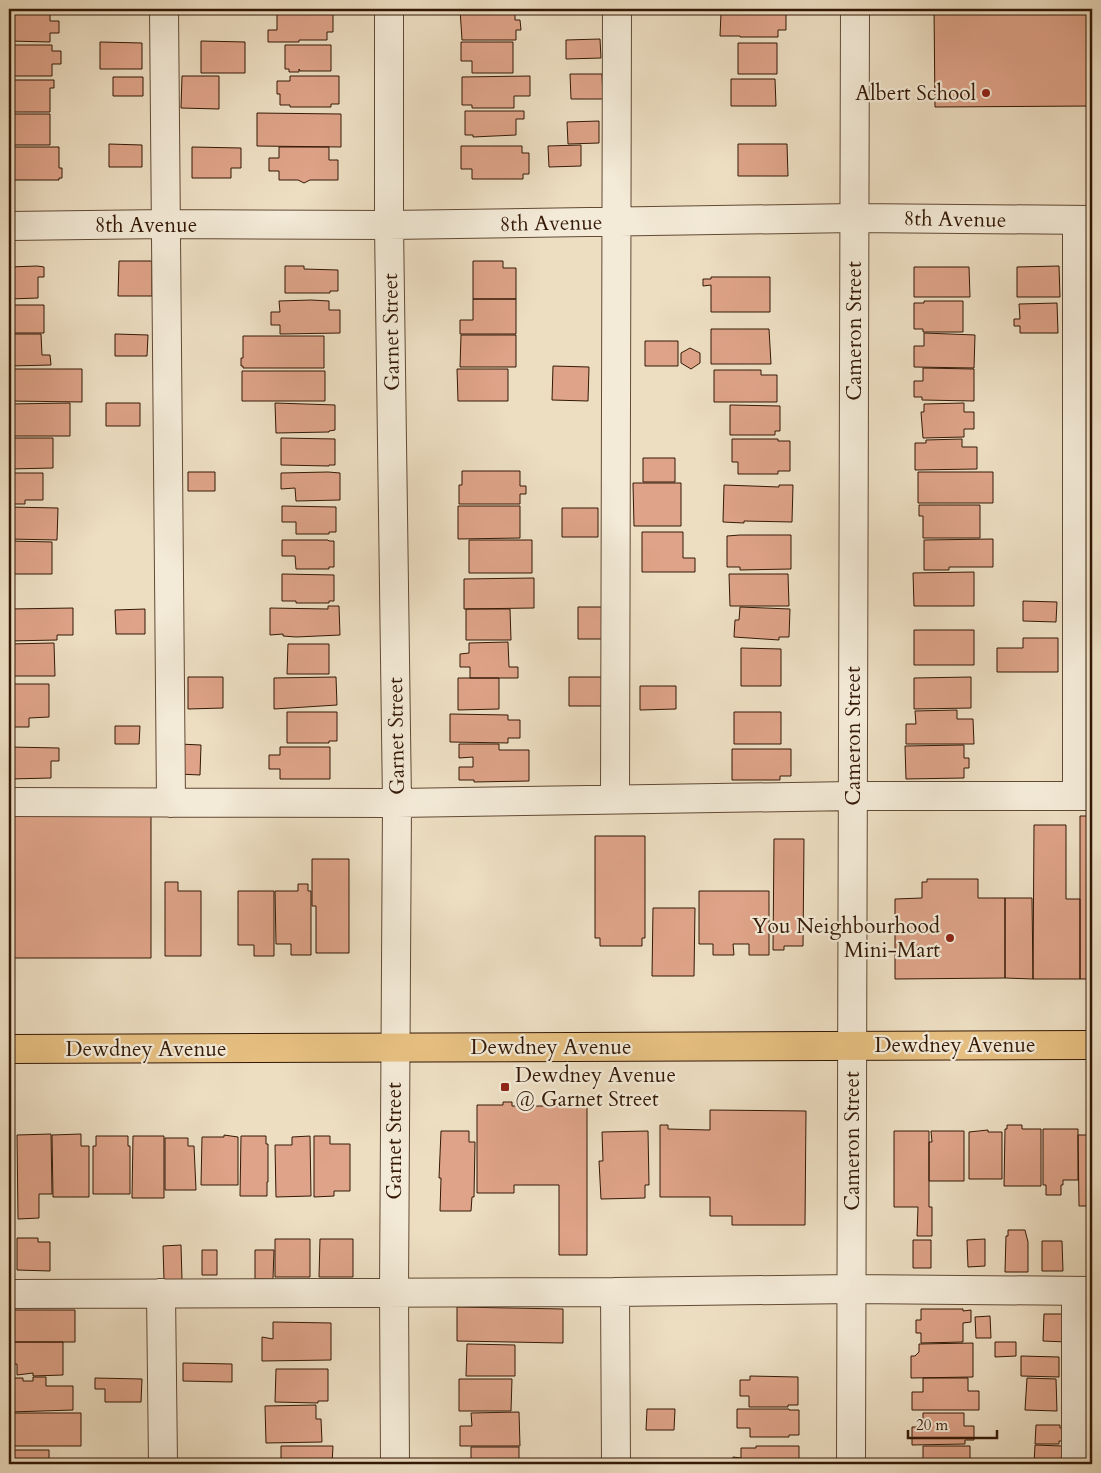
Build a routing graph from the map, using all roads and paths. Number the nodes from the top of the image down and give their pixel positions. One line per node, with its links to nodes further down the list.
1 (164, 9): 8 (street)
2 (389, 9): 9 (street, Garnet Street)
3 (617, 9): 7 (street)
4 (855, 9): 5 (street, Cameron Street)
5 (854, 218): 6 (street, 8th Avenue); 7 (street, 8th Avenue); 11 (street, Cameron Street)
6 (1085, 220): 12 (street)
7 (617, 222): 9 (street, 8th Avenue); 13 (street)
8 (166, 224): 9 (street, 8th Avenue); 10 (street, 8th Avenue); 15 (street)
9 (389, 225): 16 (street, Garnet Street)
10 (9, 226)
11 (853, 796): 12 (street); 13 (street); 18 (street, Cameron Street)
12 (1085, 796)
13 (616, 799): 16 (street)
14 (9, 802): 15 (street)
15 (171, 803): 16 (street)
16 (397, 803): 19 (street, Garnet Street)
17 (1092, 1045): 18 (main road, Dewdney Avenue)
18 (852, 1046): 19 (main road, Dewdney Avenue); 21 (street, Cameron Street)
19 (394, 1048): 20 (main road, Dewdney Avenue); 25 (street, Garnet Street)
20 (9, 1049)
21 (852, 1289): 22 (street); 23 (street); 30 (street, Cameron Street)
22 (1084, 1291): 31 (street)
23 (615, 1292): 25 (street); 29 (street)
24 (161, 1293): 25 (street); 26 (street); 27 (street)
25 (394, 1293): 28 (street, Garnet Street)
26 (9, 1294)
27 (163, 1464)
28 (395, 1464)
29 (616, 1464)
30 (851, 1464)
31 (1076, 1464)

